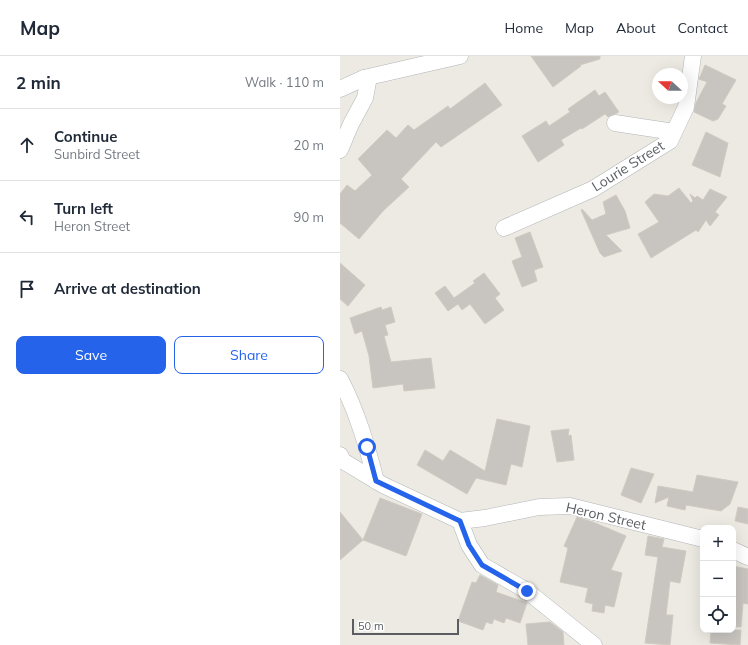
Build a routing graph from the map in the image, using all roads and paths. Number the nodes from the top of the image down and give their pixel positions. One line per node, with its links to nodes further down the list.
1 (460, 56): 3 (street)
2 (693, 56): 6 (street, Lourie Street)
3 (364, 78): 4 (street); 7 (street)
4 (340, 89)
5 (615, 123): 6 (street)
6 (674, 132): 8 (street, Lourie Street)
7 (340, 150)
8 (504, 228)
9 (340, 379): 11 (street)
10 (341, 460): 11 (street)
11 (376, 481): 12 (street)
12 (460, 521): 13 (street, Heron Street); 16 (street)
13 (700, 538)
14 (736, 551): 15 (street)
15 (748, 557)
16 (594, 645)

